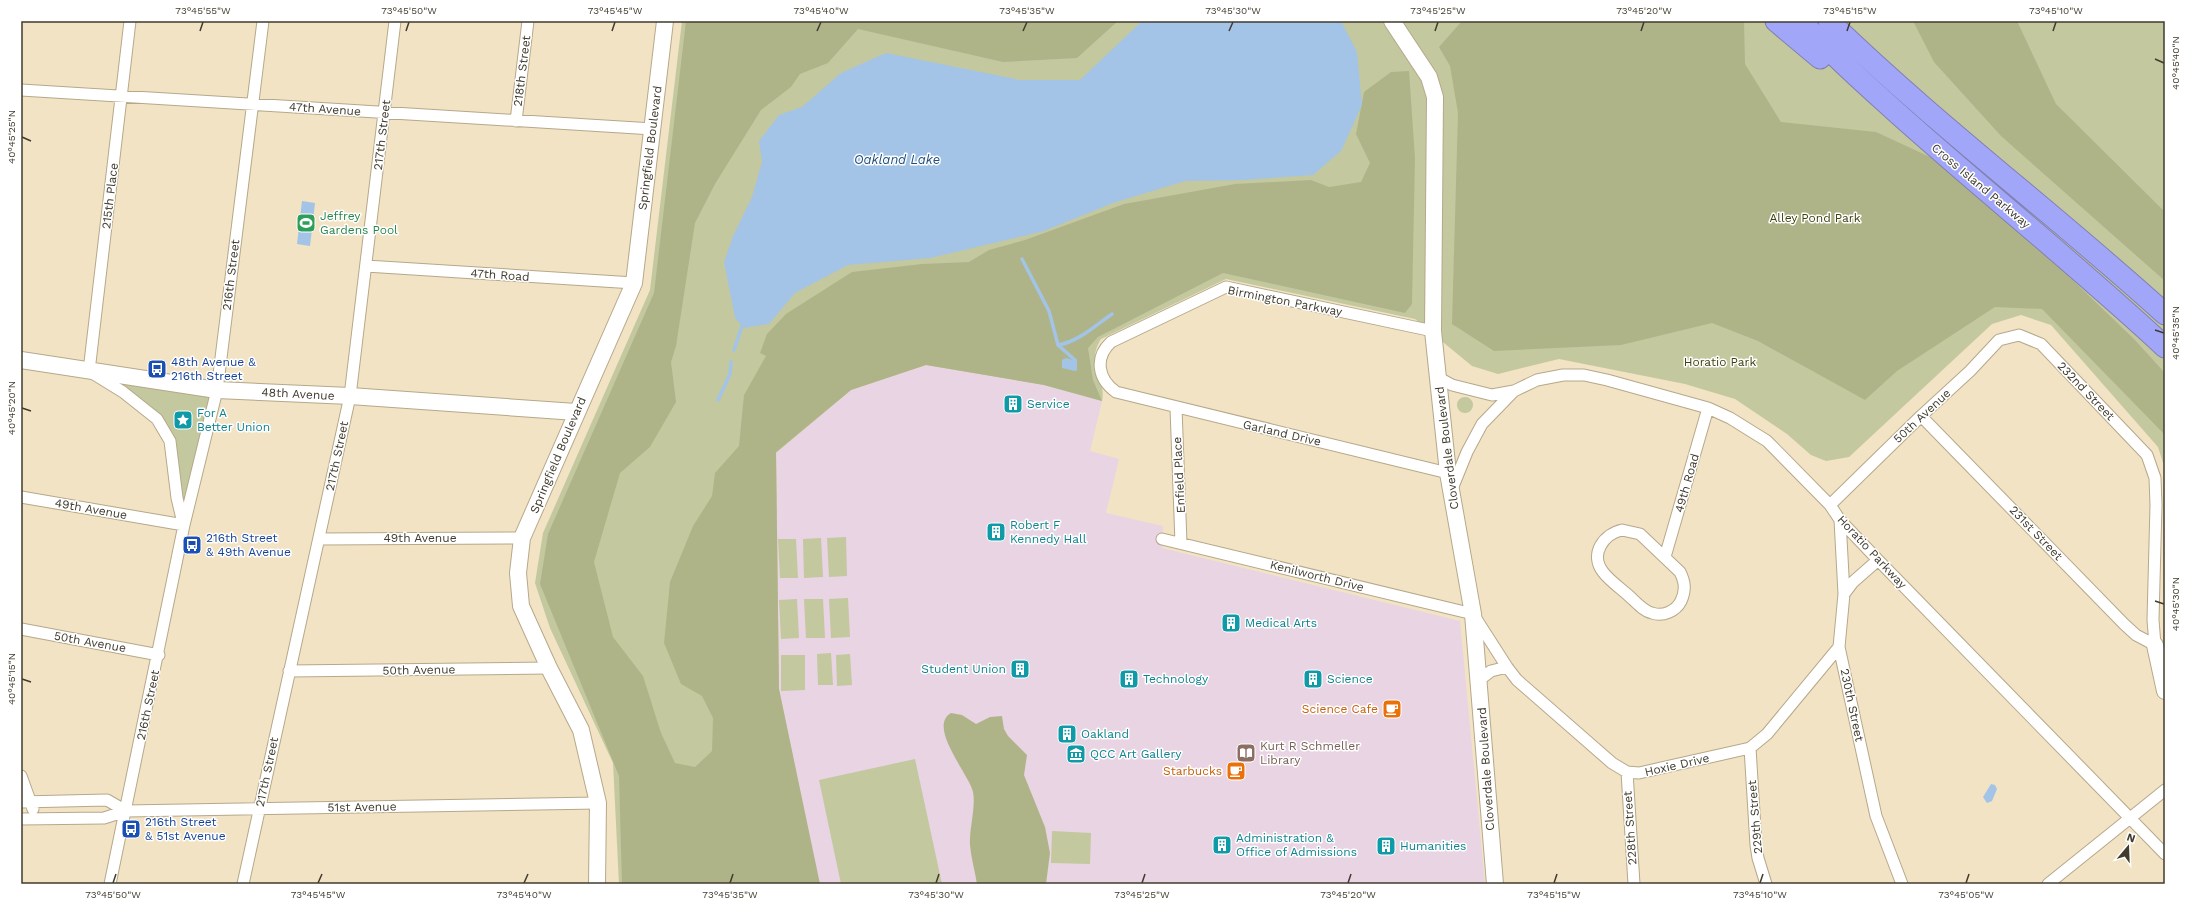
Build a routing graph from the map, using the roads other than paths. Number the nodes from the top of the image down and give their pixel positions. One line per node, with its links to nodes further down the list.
1 (130, 21): 13 (street, 215th Place)
2 (263, 21): 14 (street, 216th Street)
3 (395, 21): 15 (street, 217th Street)
4 (528, 21): 16 (street, 218th Street)
5 (665, 21): 17 (street, Springfield Boulevard)
6 (1392, 21): 22 (street, Cloverdale Boulevard)
7 (1776, 21): 18 (highway)
8 (1801, 21): 18 (highway, Cross Island Parkway)
9 (1829, 21): 11 (highway, Cross Island Parkway)
10 (1839, 21): 11 (highway)
11 (1876, 66): 21 (highway, Cross Island Parkway)
12 (21, 90): 13 (street, 47th Avenue)
13 (122, 96): 14 (street, 47th Avenue); 26 (street, 215th Place)
14 (253, 104): 15 (street, 47th Avenue); 28 (street, 216th Street)
15 (384, 113): 16 (street, 47th Avenue); 19 (street, 217th Street)
16 (516, 121): 17 (street, 47th Avenue)
17 (653, 129): 20 (street, Springfield Boulevard)
18 (1934, 146): 24 (highway, Cross Island Parkway)
19 (366, 266): 20 (street, 47th Road); 31 (street, 217th Street)
20 (634, 283): 34 (street, Springfield Boulevard)
21 (2165, 314)
22 (1433, 331): 27 (street, Cloverdale Boulevard); 30 (street, Birmington Parkway)
23 (2018, 336): 35 (street, 50th Avenue); 51 (street, 232nd Street)
24 (2165, 347)
25 (21, 360): 26 (street, 48th Avenue)
26 (89, 371): 28 (street, 48th Avenue); 41 (street, 216th Street)
27 (1439, 378): 29 (street, Horatio Parkway); 36 (street, Cloverdale Boulevard)
28 (216, 390): 31 (street, 48th Avenue); 41 (street, 216th Street)
29 (1514, 390): 33 (street, Horatio Parkway); 37 (street, Horatio Parkway)
30 (1116, 392): 32 (street, Garland Drive)
31 (350, 396): 34 (street, 48th Avenue); 43 (street, 217th Street)
32 (1176, 408): 36 (street, Garland Drive); 45 (street, Enfield Place)
33 (1708, 408): 39 (street, Horatio Parkway); 46 (street, 49th Road)
34 (576, 412): 42 (street, Springfield Boulevard)
35 (1921, 416): 39 (street, 50th Avenue); 51 (street, 231st Street)
36 (1448, 473): 37 (street, Cloverdale Boulevard)
37 (1451, 491): 49 (street, Cloverdale Boulevard)
38 (21, 497): 41 (street, 49th Avenue)
39 (1830, 505): 40 (street, Horatio Parkway)
40 (1840, 520): 47 (street, Horatio Parkway); 48 (street, 230th Street)
41 (184, 525): 53 (street, 216th Street)
42 (522, 538): 43 (street, 49th Avenue); 55 (street, Springfield Boulevard)
43 (319, 539): 56 (street, 217th Street)
44 (1162, 539): 45 (street, Kenilworth Drive)
45 (1182, 543): 49 (street, Kenilworth Drive)
46 (1665, 557): 46 (street)
47 (1878, 560): 48 (street); 69 (street, Horatio Parkway)
48 (1844, 594): 52 (street, 230th Street)
49 (1473, 614): 54 (street, Hoxie Drive); 57 (street, Cloverdale Boulevard)
50 (21, 629): 53 (street, 50th Avenue)
51 (2154, 645): 58 (street)
52 (1839, 647): 59 (street, Hoxie Drive); 77 (street, 230th Street)
53 (159, 655): 66 (street, 216th Street)
54 (1507, 667): 57 (street); 60 (street, Hoxie Drive)
55 (549, 668): 56 (street, 50th Avenue); 64 (street, Springfield Boulevard)
56 (289, 671): 65 (street, 217th Street)
57 (1480, 680): 74 (street, Cloverdale Boulevard)
58 (2165, 691)
59 (1750, 748): 60 (street, Hoxie Drive); 76 (street, 229th Street)
60 (1627, 772): 75 (street, 228th Street)
61 (21, 776): 63 (street)
62 (2165, 790): 69 (street)
63 (26, 802): 66 (street); 68 (street)
64 (598, 803): 65 (street, 51st Avenue); 73 (street, Springfield Boulevard)
65 (259, 809): 66 (street, 51st Avenue); 72 (street, 217th Street)
66 (126, 811): 68 (street, 51st Avenue); 71 (street, 216th Street)
67 (21, 819): 68 (street, 51st Avenue)
68 (36, 819)
69 (2131, 820): 70 (street, Horatio Parkway); 78 (street)
70 (2165, 854)
71 (110, 884)
72 (243, 884)
73 (597, 884)
74 (1495, 884)
75 (1634, 884)
76 (1766, 884)
77 (1902, 884)
78 (2048, 884)

